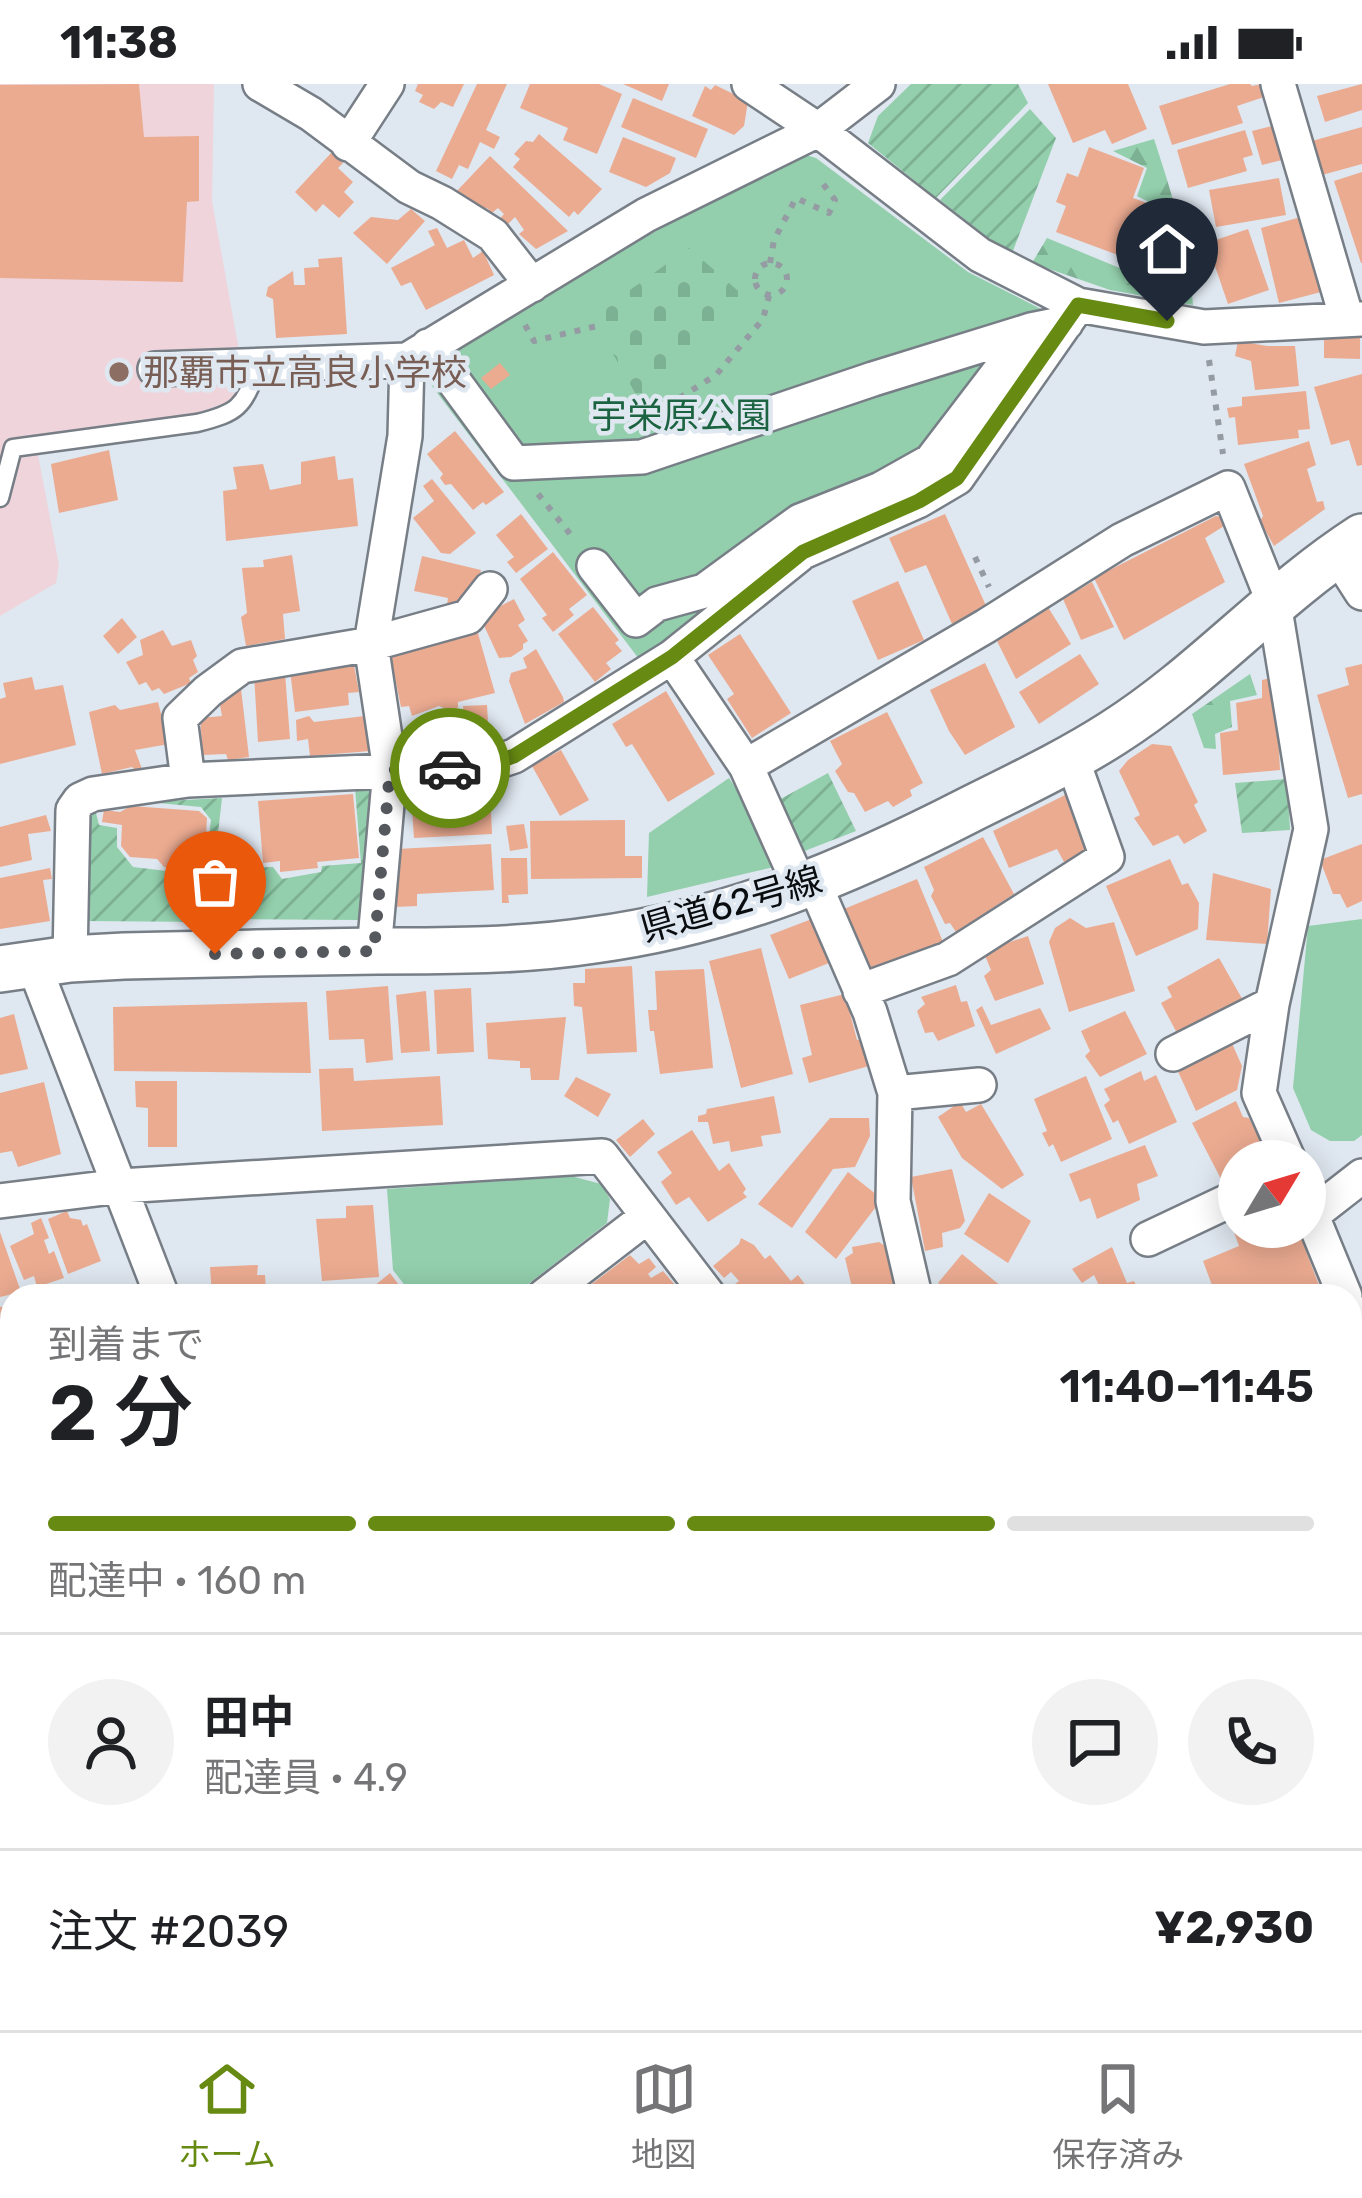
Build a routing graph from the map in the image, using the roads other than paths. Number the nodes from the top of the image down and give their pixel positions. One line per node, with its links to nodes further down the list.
1 (260, 84): 7 (street)
2 (387, 84): 7 (street)
3 (748, 84): 6 (street)
4 (878, 84): 6 (street)
5 (1278, 84): 10 (street)
6 (818, 130): 8 (street); 9 (street)
7 (348, 144): 8 (street)
8 (526, 301): 12 (street)
9 (1072, 314): 10 (street); 11 (street); 22 (street)
10 (1354, 319)
11 (1031, 330): 12 (street); 17 (street)
12 (417, 353): 13 (street); 21 (street)
13 (260, 364): 14 (street); 15 (lane)
14 (154, 369)
15 (0, 498)
16 (1350, 546): 19 (street); 20 (main road, 県道62号線)
17 (594, 566)
18 (490, 590): 21 (street)
19 (1362, 593)
20 (1274, 603): 23 (main road, 県道62号線); 24 (street); 31 (street)
21 (371, 644): 25 (street); 26 (street)
22 (672, 657): 24 (street); 25 (street)
23 (1071, 756): 27 (main road, 県道62号線); 30 (street)
24 (746, 766): 27 (street)
25 (390, 770): 26 (street); 28 (street)
26 (188, 780): 29 (street)
27 (808, 886): 28 (main road, 県道62号線); 30 (street)
28 (374, 951): 29 (main road, 県道62号線)
29 (34, 964): 37 (street)
30 (860, 992): 34 (street)
31 (1272, 1004): 32 (street); 35 (street)
32 (1173, 1054)
33 (979, 1085): 34 (street)
34 (895, 1093): 47 (street)
35 (1280, 1140)
36 (1362, 1176): 38 (street)
37 (121, 1186): 39 (street); 41 (street); 44 (street)
38 (1326, 1197)
39 (0, 1201)
40 (1218, 1206): 42 (street)
41 (648, 1216): 45 (street); 46 (street)
42 (1148, 1239)
43 (1325, 1248): 48 (street)
44 (158, 1284)
45 (560, 1284)
46 (700, 1284)
47 (912, 1284)
48 (1340, 1284)

